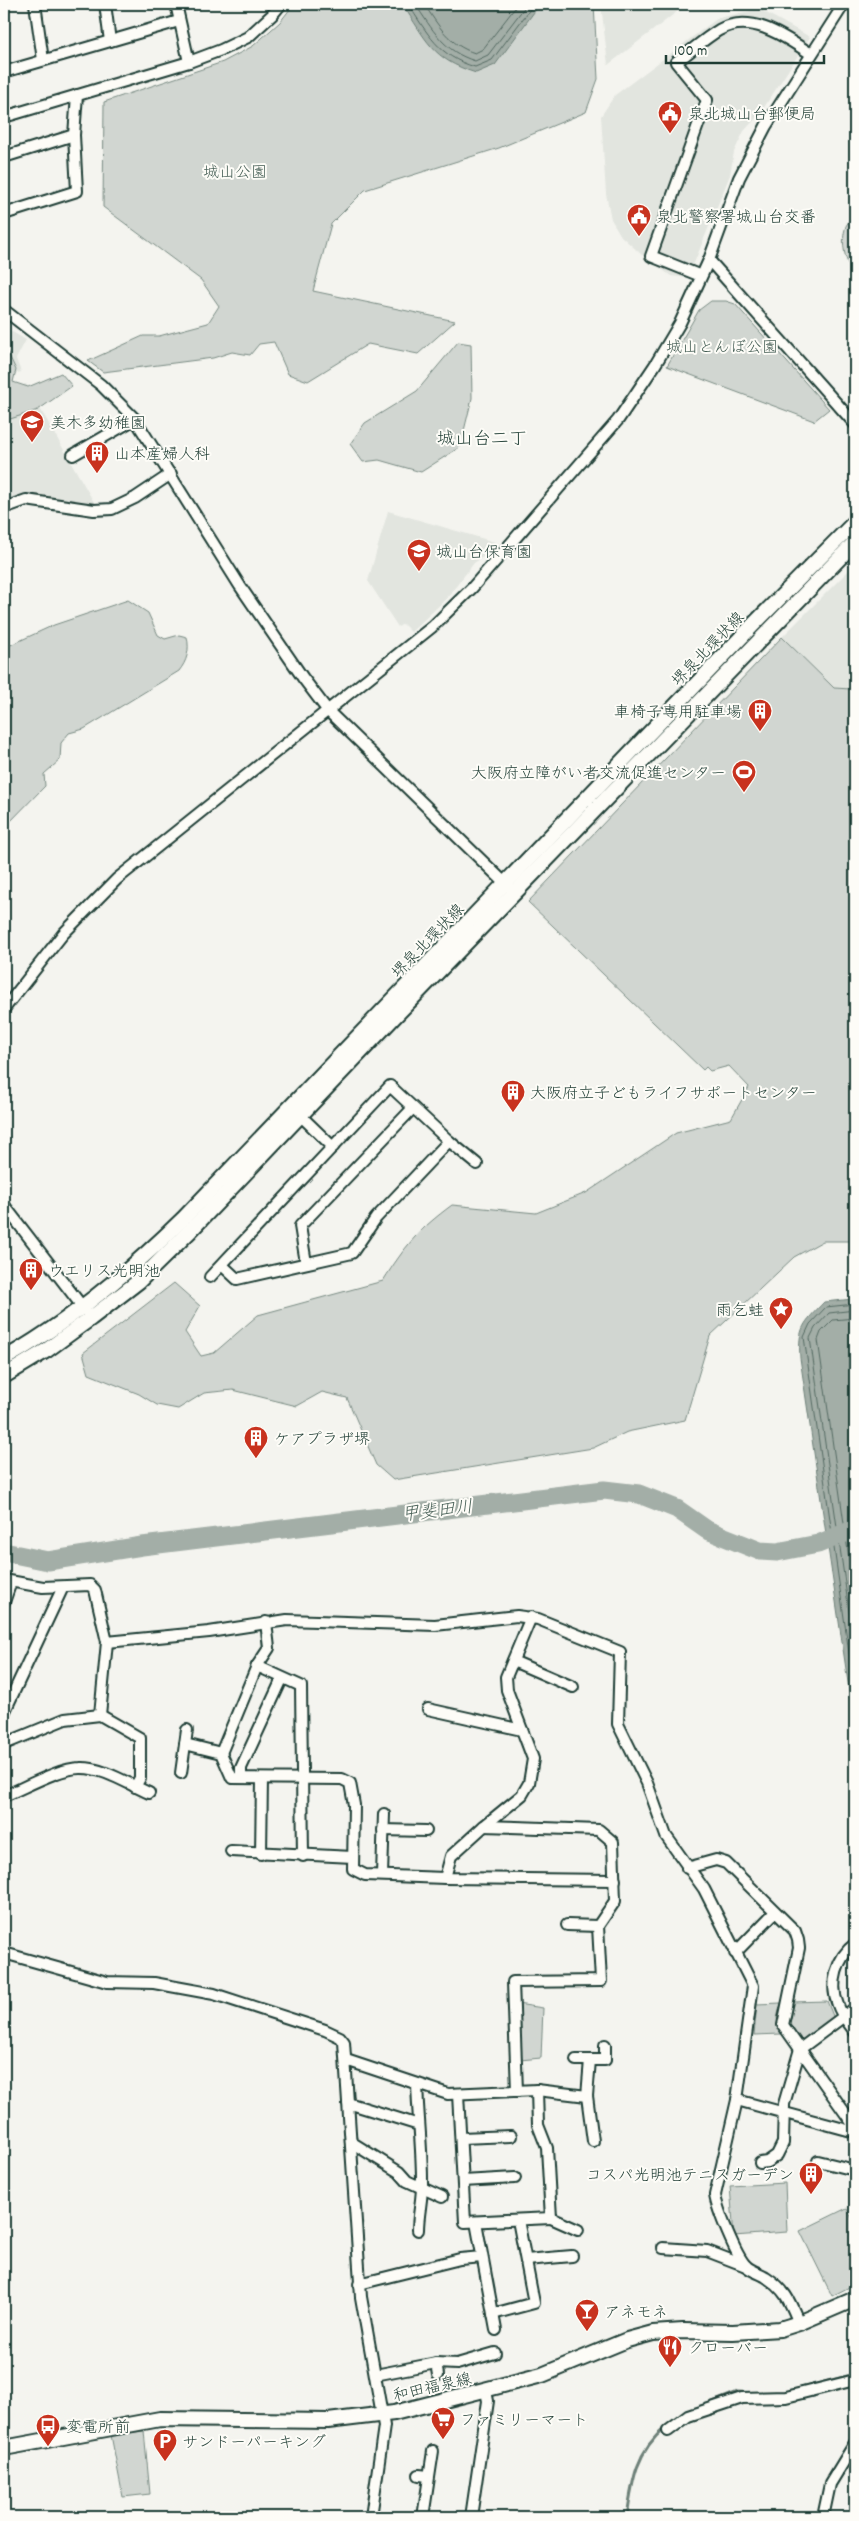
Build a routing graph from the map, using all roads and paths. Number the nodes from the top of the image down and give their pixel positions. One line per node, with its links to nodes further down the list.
1 (35, 4): 9 (street)
2 (105, 4): 7 (street)
3 (176, 4): 6 (street)
4 (281, 4): 10 (street)
5 (844, 4): 8 (street)
6 (179, 21): 7 (street); 10 (street)
7 (110, 41): 9 (street)
8 (811, 54): 17 (street); 18 (street)
9 (43, 60): 11 (street)
10 (189, 62): 12 (street)
11 (4, 72)
12 (77, 95): 13 (street); 14 (street)
13 (4, 117)
14 (74, 135): 15 (street); 16 (street)
15 (4, 157)
16 (4, 214)
17 (709, 260): 18 (street); 21 (street)
18 (702, 276): 27 (street)
19 (4, 310): 20 (street)
20 (135, 419): 22 (street); 23 (street)
21 (855, 424)
22 (73, 455)
23 (171, 474): 24 (street); 27 (street)
24 (4, 508)
25 (855, 522): 28 (main road, 堺泉北環状線)
26 (855, 542): 28 (main road, 堺泉北環状線)
27 (328, 711): 28 (street); 29 (street)
28 (510, 889): 31 (main road, 堺泉北環状線); 39 (main road, 堺泉北環状線)
29 (4, 1009)
30 (413, 1108): 32 (street); 33 (street); 36 (street)
31 (301, 1116): 33 (street); 39 (main road, 堺泉北環状線)
32 (449, 1141): 34 (street); 36 (street)
33 (333, 1147): 37 (street)
34 (477, 1164)
35 (4, 1205): 39 (street)
36 (306, 1263): 37 (street)
37 (222, 1266): 38 (street)
38 (210, 1277)
39 (87, 1313): 40 (main road, 堺泉北環状線); 41 (main road, 堺泉北環状線)
40 (4, 1359)
41 (4, 1376)
42 (7, 1581): 43 (street); 44 (street)
43 (63, 1587): 47 (street); 53 (street)
44 (4, 1602)
45 (531, 1617): 46 (street); 48 (street); 75 (street)
46 (266, 1622): 47 (street); 49 (street)
47 (107, 1642): 54 (street)
48 (513, 1661): 51 (street); 56 (street)
49 (256, 1666): 50 (street); 59 (street)
50 (282, 1679): 61 (street); 62 (street)
51 (573, 1687)
52 (428, 1709): 56 (street)
53 (4, 1713)
54 (100, 1715): 57 (street); 64 (street)
55 (188, 1730): 58 (street)
56 (522, 1730): 68 (street)
57 (4, 1744)
58 (185, 1744): 59 (street); 60 (street)
59 (221, 1753): 61 (street)
60 (181, 1773)
61 (241, 1778): 63 (street)
62 (302, 1778): 63 (street); 73 (street); 74 (street)
63 (262, 1779): 72 (street)
64 (135, 1787): 65 (street); 66 (street)
65 (149, 1793)
66 (4, 1796)
67 (384, 1814): 69 (street)
68 (484, 1826): 77 (street); 78 (street)
69 (383, 1830): 70 (street); 76 (street)
70 (426, 1830)
71 (232, 1851): 72 (street)
72 (260, 1854): 73 (street)
73 (303, 1856): 74 (street)
74 (354, 1857): 76 (street)
75 (687, 1868): 79 (street); 84 (street)
76 (382, 1876): 77 (street)
77 (445, 1878): 78 (street)
78 (615, 1880): 81 (street)
79 (775, 1912): 84 (street); 89 (street)
80 (567, 1925): 81 (street)
81 (598, 1926): 95 (street)
82 (855, 1944): 86 (street)
83 (4, 1953): 90 (street)
84 (735, 1953): 98 (street)
85 (855, 2008): 86 (street)
86 (844, 2015): 87 (street); 89 (street)
87 (855, 2032)
88 (605, 2045): 92 (street)
89 (800, 2049): 100 (street); 102 (street)
90 (346, 2060): 93 (street); 99 (street)
91 (576, 2060): 92 (street)
92 (590, 2060): 97 (street)
93 (417, 2084): 96 (street); 101 (street)
94 (537, 2090): 95 (street); 97 (street); 115 (street)
95 (517, 2091): 96 (street)
96 (458, 2094): 105 (street)
97 (587, 2096): 106 (street)
98 (737, 2100): 100 (street); 124 (street)
99 (348, 2104): 101 (street); 107 (street)
100 (783, 2114): 103 (street); 109 (street)
101 (418, 2125): 113 (street)
102 (855, 2127)
103 (855, 2132)
104 (511, 2136): 105 (street)
105 (460, 2138): 112 (street)
106 (593, 2141)
107 (351, 2142): 113 (street); 125 (street)
108 (818, 2161): 110 (street)
109 (760, 2163)
110 (855, 2170)
111 (515, 2178): 112 (street)
112 (463, 2181): 117 (street)
113 (422, 2189): 114 (street); 118 (street)
114 (442, 2197)
115 (551, 2218): 116 (street); 119 (street)
116 (518, 2220): 117 (street); 123 (street)
117 (476, 2222): 121 (street)
118 (418, 2230)
119 (578, 2230)
120 (663, 2248): 124 (street)
121 (482, 2256): 125 (street); 127 (street)
122 (572, 2256): 123 (street)
123 (526, 2260): 127 (street)
124 (746, 2266): 128 (street)
125 (360, 2284): 133 (street)
126 (855, 2299): 128 (main road, 和田福泉線)
127 (493, 2314): 129 (street)
128 (799, 2323): 135 (main road, 和田福泉線)
129 (496, 2330)
130 (489, 2358): 131 (street)
131 (436, 2363): 132 (street); 133 (street)
132 (438, 2375)
133 (375, 2376): 136 (street)
134 (855, 2380): 137 (street)
135 (486, 2391): 136 (main road, 和田福泉線); 143 (street)
136 (382, 2415): 139 (main road, 和田福泉線); 141 (street)
137 (668, 2431)
138 (855, 2443): 144 (street)
139 (4, 2448)
140 (433, 2451): 142 (street)
141 (371, 2517)
142 (423, 2517)
143 (471, 2517)
144 (824, 2517)

